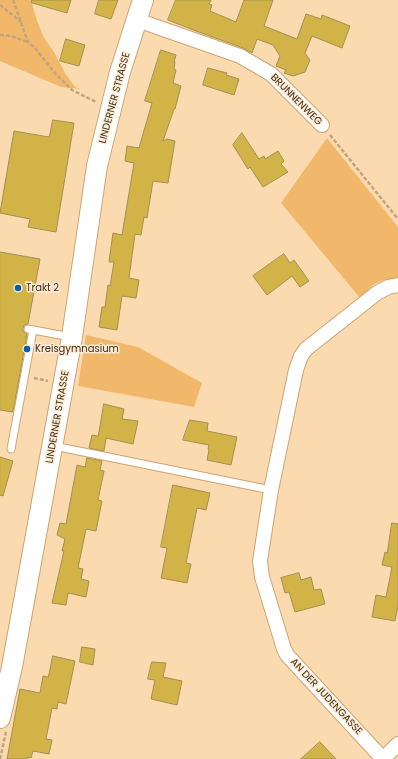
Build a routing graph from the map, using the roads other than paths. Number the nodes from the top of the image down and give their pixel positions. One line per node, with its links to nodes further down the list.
1 (143, 0): 2 (main road, LINDERNER STRASSE)
2 (137, 20): 3 (street, BRUNNENWEG); 5 (main road, LINDERNER STRASSE)
3 (322, 125)
4 (398, 285): 8 (street, AN DER JUDENGASSE)
5 (72, 337): 6 (main road, LINDERNER STRASSE); 7 (lane)
6 (53, 446): 8 (lane); 9 (main road, LINDERNER STRASSE)
7 (11, 449)
8 (271, 490): 11 (street, AN DER JUDENGASSE)
9 (0, 718)
10 (398, 744): 11 (street)
11 (383, 759)

